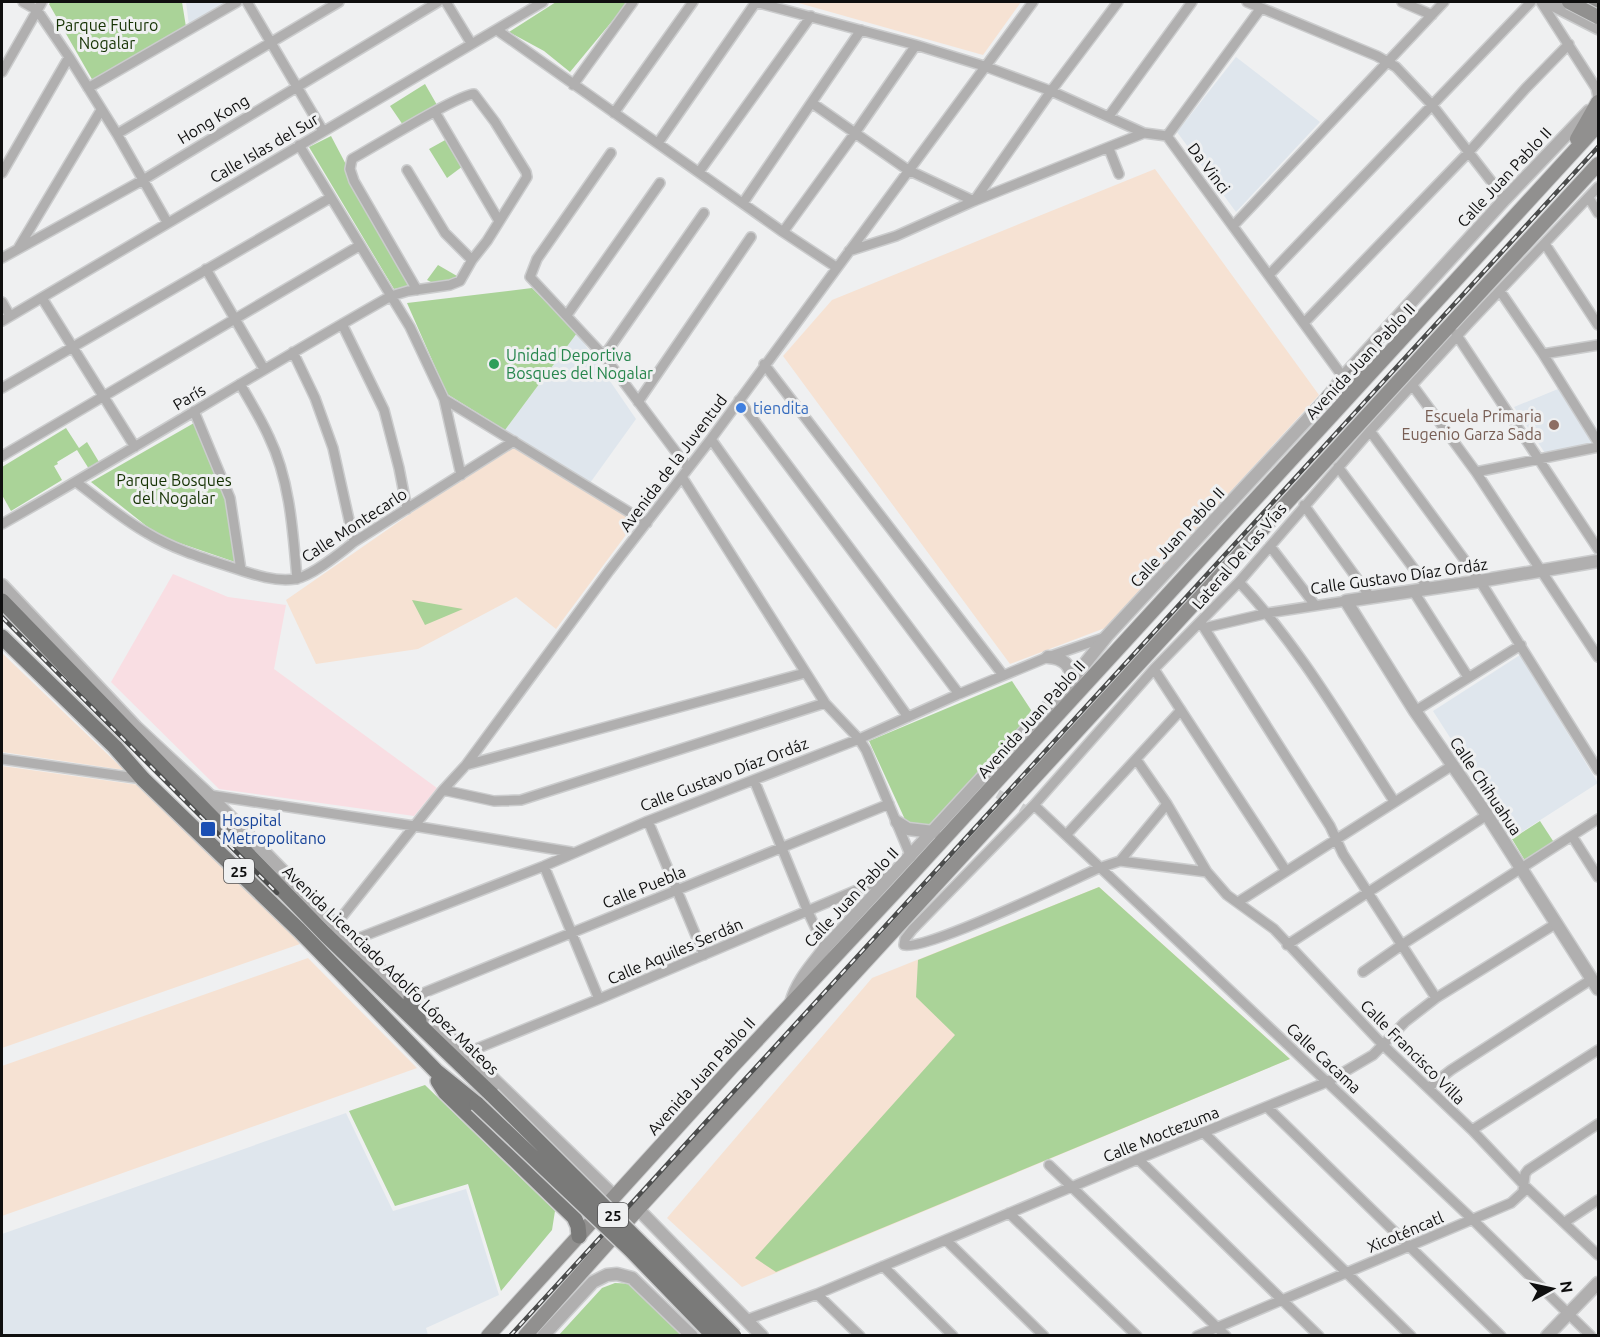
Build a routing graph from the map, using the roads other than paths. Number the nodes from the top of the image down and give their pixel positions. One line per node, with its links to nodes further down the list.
1 (23, 2): 23 (street)
2 (237, 2): 41 (street)
3 (247, 2): 31 (street)
4 (339, 2): 31 (street)
5 (438, 2): 40 (street, Hong Kong)
6 (446, 2): 32 (street)
7 (543, 2): 29 (street, Calle Islas del Sur)
8 (633, 2): 39 (street)
9 (693, 2): 48 (street)
10 (755, 2): 26 (street, Da Vinci); 56 (street)
11 (1033, 2): 37 (street, Avenida de la Juventud)
12 (1118, 2): 42 (street)
13 (1192, 2): 49 (street)
14 (1247, 2): 24 (street)
15 (1402, 2): 25 (street)
16 (1444, 2): 25 (street)
17 (1531, 2): 45 (street)
18 (1541, 2): 33 (street)
19 (1546, 2): 22 (street)
20 (1589, 2): 21 (main road)
21 (1597, 4)
22 (1571, 5): 27 (main road, bridge); 28 (street)
23 (40, 6): 35 (street); 38 (street)
24 (1261, 8): 36 (street); 55 (street)
25 (1432, 15): 36 (street)
26 (811, 16): 30 (street, Da Vinci); 66 (street)
27 (1599, 17)
28 (1599, 28)
29 (497, 30): 32 (street, Calle Islas del Sur); 39 (street)
30 (861, 30): 34 (street, Da Vinci); 44 (street)
31 (271, 42): 40 (street); 54 (street)
32 (471, 43): 51 (street, Calle Islas del Sur)
33 (1569, 44): 43 (street); 60 (street)
34 (916, 45): 37 (street, Da Vinci); 52 (street)
35 (69, 57): 41 (street); 65 (street)
36 (1388, 61): 45 (street); 80 (street)
37 (984, 66): 42 (street, Da Vinci); 64 (street, Avenida de la Juventud)
38 (2, 72)
39 (573, 85): 48 (street)
40 (297, 86): 51 (street); 68 (street, Hong Kong)
41 (88, 88): 46 (street)
42 (1051, 91): 49 (street, Da Vinci); 74 (street)
43 (1599, 100): 61 (main road); 73 (street, Calle Juan Pablo II)
44 (812, 103): 52 (street); 75 (street)
45 (1432, 105): 60 (street); 91 (street)
46 (101, 110): 54 (street); 85 (street)
47 (435, 112): 78 (street); 78 (street, París); 92 (street)
48 (614, 113): 56 (street)
49 (1109, 116): 53 (street, Da Vinci)
50 (1599, 125): 61 (main road, Avenida Juan Pablo II)
51 (323, 131): 57 (street, Calle Islas del Sur)
52 (855, 133): 64 (street); 81 (street)
53 (1144, 133): 55 (street, Da Vinci); 58 (street)
54 (117, 134): 68 (street)
55 (1167, 136): 80 (street, Da Vinci)
56 (658, 143): 66 (street)
57 (299, 145): 71 (street); 79 (street, Calle Islas del Sur)
58 (1109, 149): 67 (street); 74 (street)
59 (611, 153): 97 (street)
60 (1468, 153): 73 (street); 101 (street)
61 (1567, 158): 104 (main road, Avenida Juan Pablo II)
62 (1599, 164): 103 (main road)
63 (407, 170): 88 (street)
64 (908, 170): 74 (street); 86 (street, Avenida de la Juventud)
65 (2, 172)
66 (699, 172): 75 (street)
67 (1119, 174)
68 (143, 180): 79 (street); 85 (street, Hong Kong)
69 (660, 183): 97 (street)
70 (1599, 188): 72 (street, Lateral De Las Vías)
71 (330, 198): 84 (street); 90 (street)
72 (1589, 198): 77 (street); 83 (street, Lateral De Las Vías)
73 (1505, 199): 112 (street, Calle Juan Pablo II)
74 (974, 201): 86 (street)
75 (743, 203): 81 (street)
76 (704, 213): 109 (street)
77 (1599, 213)
78 (499, 221): 88 (street, París)
79 (167, 222): 95 (street, Calle Islas del Sur)
80 (1234, 225): 91 (street, Da Vinci)
81 (783, 232): 89 (street)
82 (751, 237): 120 (street)
83 (1545, 244): 93 (street, Lateral De Las Vías); 102 (street)
84 (359, 246): 94 (street); 98 (street)
85 (18, 248): 87 (street, Hong Kong)
86 (848, 251): 89 (street, Avenida de la Juventud)
87 (2, 258)
88 (472, 260): 92 (street, París)
89 (836, 267): 110 (street, Avenida de la Juventud)
90 (206, 269): 98 (street); 106 (street)
91 (1269, 274): 101 (street, Da Vinci)
92 (417, 290): 94 (street, París)
93 (1500, 291): 103 (street, Lateral De Las Vías); 108 (street)
94 (392, 296): 100 (street, París); 118 (street)
95 (42, 298): 99 (street, Calle Islas del Sur); 106 (street)
96 (2, 302): 99 (street)
97 (567, 315): 109 (street)
98 (235, 318): 111 (street); 116 (street)
99 (6, 319)
100 (342, 324): 107 (street, París); 136 (street)
101 (1304, 324): 112 (street, Da Vinci)
102 (1599, 325)
103 (1453, 331): 114 (street, Lateral De Las Vías); 128 (street); 241 (main road)
104 (1404, 338): 117 (main road); 222 (main road, Avenida Juan Pablo II)
105 (1599, 345): 108 (street)
106 (72, 346): 115 (street); 116 (street)
107 (293, 352): 111 (street, París); 139 (street)
108 (1543, 354): 125 (street)
109 (604, 356): 120 (street)
110 (764, 364): 119 (street, Avenida de la Juventud); 163 (street)
111 (264, 369): 113 (street, París)
112 (1343, 377): 117 (street, Calle Juan Pablo II)
113 (240, 384): 121 (street, París); 145 (street)
114 (1413, 386): 122 (street, Lateral De Las Vías); 131 (street)
115 (2, 388)
116 (104, 396): 126 (street); 127 (street)
117 (1328, 397): 156 (street, Calle Juan Pablo II)
118 (444, 399): 124 (street); 132 (street)
119 (740, 400): 123 (street, Avenida de la Juventud); 166 (street)
120 (638, 402): 130 (street)
121 (194, 411): 126 (street, París); 143 (street)
122 (1370, 431): 129 (street, Lateral De Las Vías); 146 (street)
123 (711, 439): 130 (street, Avenida de la Juventud); 170 (street)
124 (514, 441): 132 (street, Calle Montecarlo); 137 (street)
125 (1599, 444): 128 (street)
126 (135, 447): 134 (street, París)
127 (2, 456)
128 (1539, 458): 131 (street); 141 (street)
129 (1338, 467): 135 (street, Lateral De Las Vías); 148 (street)
130 (688, 468): 133 (street, Avenida de la Juventud)
131 (1476, 472): 144 (street)
132 (461, 474): 136 (street, Calle Montecarlo)
133 (682, 477): 137 (street, Avenida de la Juventud); 162 (street)
134 (76, 482): 138 (street, París); 143 (street, Calle Montecarlo)
135 (1304, 505): 140 (street, Lateral De Las Vías); 151 (street)
136 (407, 509): 139 (street, Calle Montecarlo)
137 (647, 523): 174 (street, Avenida de la Juventud)
138 (2, 524)
139 (354, 542): 145 (street, Calle Montecarlo)
140 (1270, 546): 147 (street, Lateral De Las Vías); 153 (street)
141 (1599, 549)
142 (1599, 561): 144 (street, Calle Gustavo Díaz Ordáz)
143 (241, 570): 145 (street, Calle Montecarlo)
144 (1543, 571): 146 (street, Calle Gustavo Díaz Ordáz); 160 (street)
145 (297, 579)
146 (1480, 581): 148 (street, Calle Gustavo Díaz Ordáz); 158 (street)
147 (1239, 582): 154 (street); 155 (street, Lateral De Las Vías)
148 (1429, 589): 149 (street, Calle Gustavo Díaz Ordáz)
149 (1414, 592): 151 (street, Calle Gustavo Díaz Ordáz); 164 (street)
150 (2, 593): 180 (street); 210 (main road, Avenida Licenciado Adolfo López Mateos / 25)
151 (1371, 598): 152 (street, Calle Gustavo Díaz Ordáz)
152 (1346, 601): 153 (street, Calle Gustavo Díaz Ordáz); 169 (street, Calle Chihuahua)
153 (1315, 605): 154 (street, Calle Gustavo Díaz Ordáz)
154 (1268, 613): 155 (street, Calle Gustavo Díaz Ordáz); 181 (street)
155 (1203, 625): 161 (street, Lateral De Las Vías); 193 (street)
156 (1107, 636): 159 (street, Calle Gustavo Díaz Ordáz); 165 (street, Calle Juan Pablo II)
157 (2, 637): 177 (main road, 25)
158 (1521, 645): 164 (street); 176 (street)
159 (1048, 657): 163 (street, Calle Gustavo Díaz Ordáz); 165 (street)
160 (1599, 657)
161 (1154, 669): 168 (street); 184 (street, Lateral De Las Vías)
162 (805, 673): 167 (street); 174 (street)
163 (1004, 675): 166 (street, Calle Gustavo Díaz Ordáz)
164 (1468, 677): 169 (street)
165 (1071, 681): 190 (street, Calle Juan Pablo II)
166 (959, 694): 170 (street, Calle Gustavo Díaz Ordáz)
167 (825, 703): 171 (street); 179 (street)
168 (1181, 710): 173 (street); 201 (street)
169 (1415, 711): 175 (street, Calle Chihuahua)
170 (908, 717): 171 (street, Calle Gustavo Díaz Ordáz)
171 (859, 739): 178 (street, Calle Gustavo Díaz Ordáz); 182 (street)
172 (2, 759): 177 (street)
173 (1136, 759): 183 (street, Calle Francisco Villa); 191 (street)
174 (466, 765): 179 (street, Avenida de la Juventud)
175 (1453, 765): 181 (street); 185 (street, Calle Chihuahua)
176 (1599, 770)
177 (143, 779): 227 (main road, 25)
178 (754, 780): 187 (street, Calle Gustavo Díaz Ordáz); 194 (street)
179 (443, 790): 189 (street, Avenida de la Juventud)
180 (209, 795): 189 (street); 210 (street)
181 (1394, 801): 193 (street)
182 (889, 804): 188 (street); 194 (street, Calle Puebla)
183 (1167, 804): 197 (street); 202 (street, Calle Francisco Villa)
184 (1028, 808): 191 (street, Calle Cacama); 199 (street, Lateral De Las Vías)
185 (1487, 815): 200 (street, Calle Chihuahua); 206 (street)
186 (1599, 819): 192 (street)
187 (648, 821): 195 (street, Calle Gustavo Díaz Ordáz); 205 (street)
188 (897, 822): 190 (street); 196 (street)
189 (414, 826): 195 (street); 210 (street, Avenida de la Juventud)
190 (934, 832): 196 (street, Calle Juan Pablo II)
191 (1067, 834): 199 (street, Calle Cacama)
192 (1572, 836): 200 (street); 204 (street)
193 (1335, 840): 201 (street); 206 (street)
194 (781, 846): 205 (street, Calle Puebla); 208 (street)
195 (572, 853): 198 (street, Calle Gustavo Díaz Ordáz)
196 (911, 857): 203 (street, Calle Juan Pablo II)
197 (1120, 861): 199 (street); 202 (street)
198 (544, 866): 211 (street); 212 (street, Calle Gustavo Díaz Ordáz)
199 (1099, 868): 228 (street, Calle Cacama)
200 (1522, 869): 209 (street, Calle Chihuahua); 214 (street)
201 (1286, 871): 207 (street)
202 (1207, 872): 207 (street, Calle Francisco Villa)
203 (895, 873): 208 (street, Calle Aquiles Serdán); 215 (street, Calle Juan Pablo II)
204 (1599, 877)
205 (677, 890): 211 (street, Calle Puebla); 216 (street)
206 (1368, 892): 213 (street); 214 (street)
207 (1238, 902): 213 (street, Calle Francisco Villa)
208 (808, 912): 215 (street); 216 (street, Calle Aquiles Serdán)
209 (1557, 924): 218 (street, Calle Chihuahua); 220 (street, Calle Moctezuma)
210 (331, 930): 212 (street); 223 (main road, Avenida Licenciado Adolfo López Mateos / 25)
211 (572, 932): 219 (street, Calle Puebla); 221 (street)
212 (351, 941): 219 (street)
213 (1287, 945): 224 (street, Calle Francisco Villa)
214 (1403, 945): 217 (street); 220 (street)
215 (825, 948): 222 (street, Calle Juan Pablo II)
216 (704, 955): 221 (street, Calle Aquiles Serdán)
217 (1363, 972)
218 (1595, 984): 229 (street)
219 (411, 998): 223 (main road); 226 (street)
220 (1436, 998): 224 (street, Calle Moctezuma)
221 (599, 999): 226 (street, Calle Aquiles Serdán)
222 (791, 1003): 239 (main road, Avenida Juan Pablo II)
223 (422, 1026): 263 (main road, Avenida Licenciado Adolfo López Mateos / 25, bridge)
224 (1382, 1044): 228 (street, Calle Moctezuma); 229 (street, Calle Francisco Villa)
225 (1599, 1050): 232 (street)
226 (466, 1053): 236 (street)
227 (436, 1071): 242 (main road); 262 (main road, 25, bridge)
228 (1327, 1082): 230 (street, Calle Moctezuma); 244 (street, Calle Cacama)
229 (1428, 1088): 232 (street, Calle Francisco Villa)
230 (1267, 1107): 233 (street, Calle Moctezuma); 248 (street)
231 (1599, 1124): 237 (street, Xicoténcatl)
232 (1472, 1131): 237 (street, Calle Francisco Villa)
233 (1203, 1132): 234 (street, Calle Moctezuma); 251 (street)
234 (1138, 1159): 238 (street, Calle Moctezuma); 254 (street)
235 (1049, 1165): 238 (street)
236 (599, 1180): 239 (street); 242 (street)
237 (1524, 1185): 244 (street, Xicoténcatl); 245 (street, Calle Francisco Villa)
238 (1073, 1186): 243 (street, Calle Moctezuma); 257 (street)
239 (614, 1196): 246 (main road, Avenida Juan Pablo II)
240 (1599, 1200): 245 (street)
241 (638, 1209): 256 (street); 259 (main road)
242 (568, 1210): 246 (main road)
243 (1008, 1213): 247 (street, Calle Moctezuma); 268 (street)
244 (1472, 1219): 248 (street, Xicoténcatl); 255 (street, Calle Cacama)
245 (1565, 1222): 249 (street, Calle Francisco Villa)
246 (579, 1236): 258 (main road, Avenida Juan Pablo II)
247 (946, 1240): 250 (street, Calle Moctezuma); 267 (street)
248 (1412, 1246): 251 (street, Xicoténcatl); 273 (street)
249 (1599, 1255)
250 (883, 1266): 253 (street, Calle Moctezuma); 266 (street)
251 (1348, 1272): 254 (street, Xicoténcatl); 272 (street)
252 (1599, 1283): 255 (street)
253 (817, 1294): 256 (street, Calle Moctezuma); 265 (street)
254 (1282, 1300): 257 (street, Xicoténcatl); 271 (street)
255 (1568, 1313): 274 (street); 275 (street, Calle Cacama)
256 (746, 1320): 264 (street)
257 (1217, 1327): 269 (street, Xicoténcatl); 270 (street)
258 (488, 1335)
259 (525, 1335)
260 (543, 1335): 261 (street)
261 (693, 1335)
262 (714, 1335)
263 (734, 1335)
264 (762, 1335)
265 (860, 1335)
266 (953, 1335)
267 (1044, 1335)
268 (1137, 1335)
269 (1197, 1335)
270 (1226, 1335)
271 (1319, 1335)
272 (1412, 1335)
273 (1501, 1335)
274 (1547, 1335)
275 (1591, 1335)

